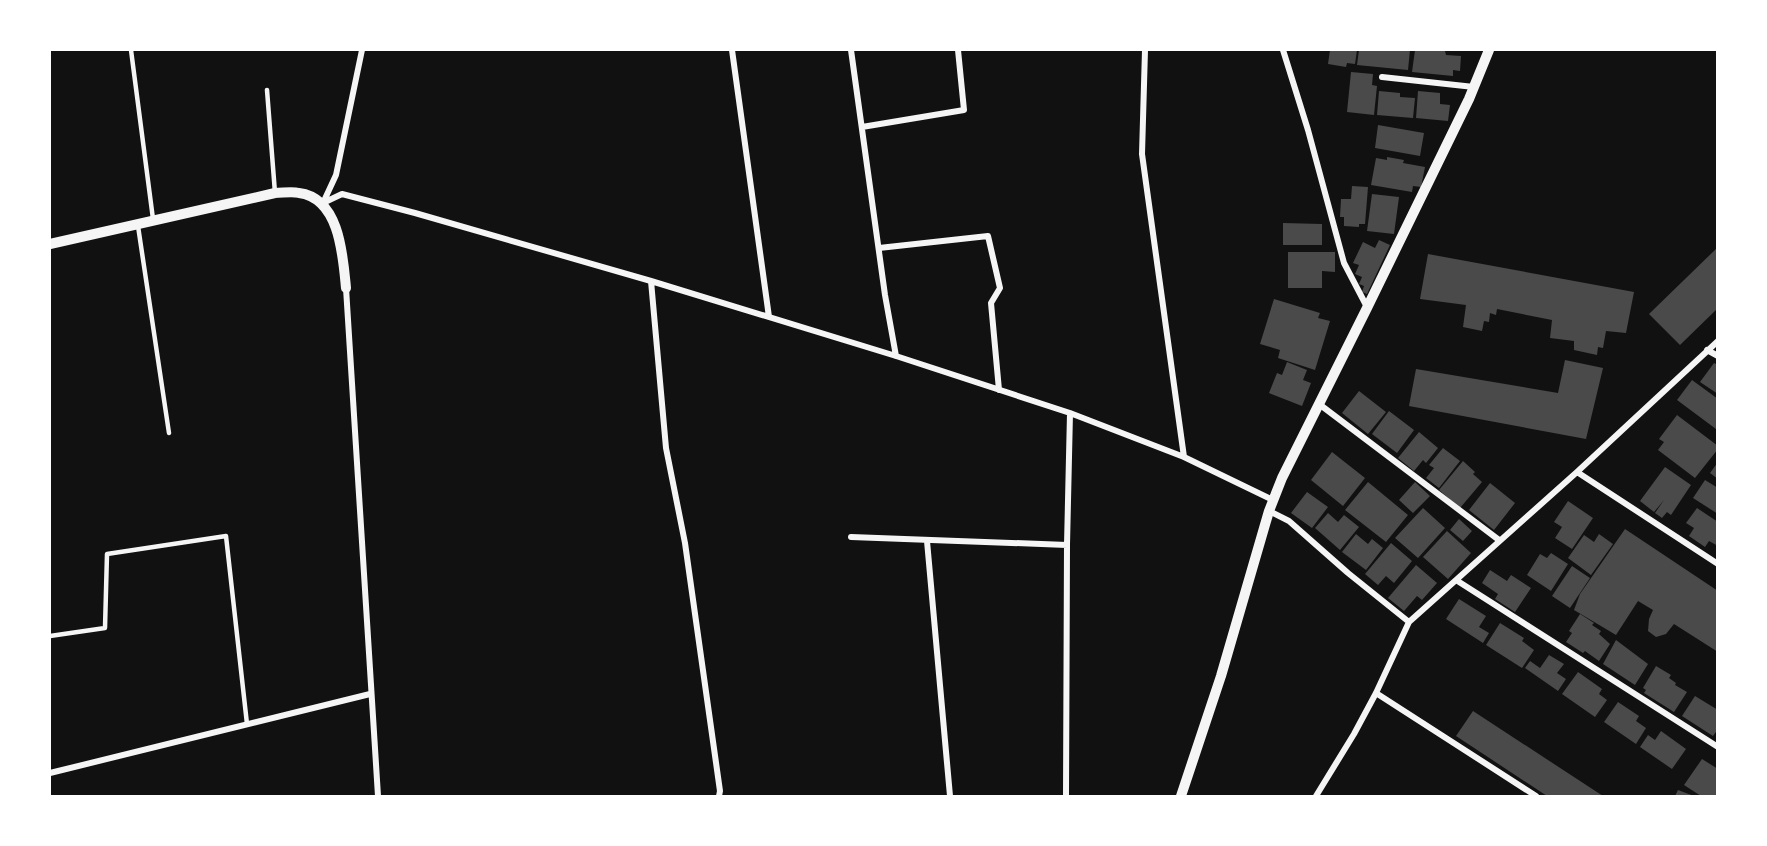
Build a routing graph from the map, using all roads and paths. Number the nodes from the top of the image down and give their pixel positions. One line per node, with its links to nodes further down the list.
1 (131, 50): 15 (lane)
2 (362, 50): 14 (street)
3 (732, 50): 22 (street)
4 (851, 50): 12 (street)
5 (958, 50): 12 (street)
6 (1145, 50): 31 (street)
7 (1283, 50): 21 (street)
8 (1489, 50): 10 (street)
9 (1382, 77): 10 (street)
10 (1474, 87): 21 (street)
11 (267, 90): 13 (lane)
12 (862, 127): 18 (street)
13 (275, 193): 14 (street); 15 (street)
14 (323, 203): 19 (street); 20 (street)
15 (153, 219): 16 (street)
16 (138, 223): 17 (street); 30 (lane)
17 (50, 244)
18 (879, 248): 25 (street); 27 (street)
19 (651, 281): 22 (street); 49 (street)
20 (346, 288): 43 (street)
21 (1368, 308): 28 (street)
22 (769, 317): 25 (street)
23 (1718, 340): 24 (street)
24 (1707, 350): 26 (street); 32 (street)
25 (896, 356): 27 (street)
26 (1718, 356)
27 (999, 390): 29 (street)
28 (1319, 404): 33 (street); 36 (street)
29 (1070, 413): 31 (street); 38 (street)
30 (168, 433)
31 (1184, 457): 33 (street)
32 (1577, 472): 36 (street); 39 (street)
33 (1273, 500): 34 (street)
34 (1269, 511): 41 (street); 52 (street)
35 (851, 537): 37 (street)
36 (1499, 540): 40 (street)
37 (927, 541): 38 (street); 50 (street)
38 (1067, 545): 51 (street)
39 (1718, 564)
40 (1456, 580): 41 (street); 46 (street)
41 (1409, 622): 44 (street)
42 (50, 636): 45 (lane)
43 (370, 693): 45 (street); 48 (street)
44 (1376, 693): 53 (street); 54 (street)
45 (247, 724): 47 (street)
46 (1718, 747)
47 (50, 773)
48 (378, 796)
49 (718, 796)
50 (950, 796)
51 (1066, 796)
52 (1181, 796)
53 (1316, 796)
54 (1536, 796)

